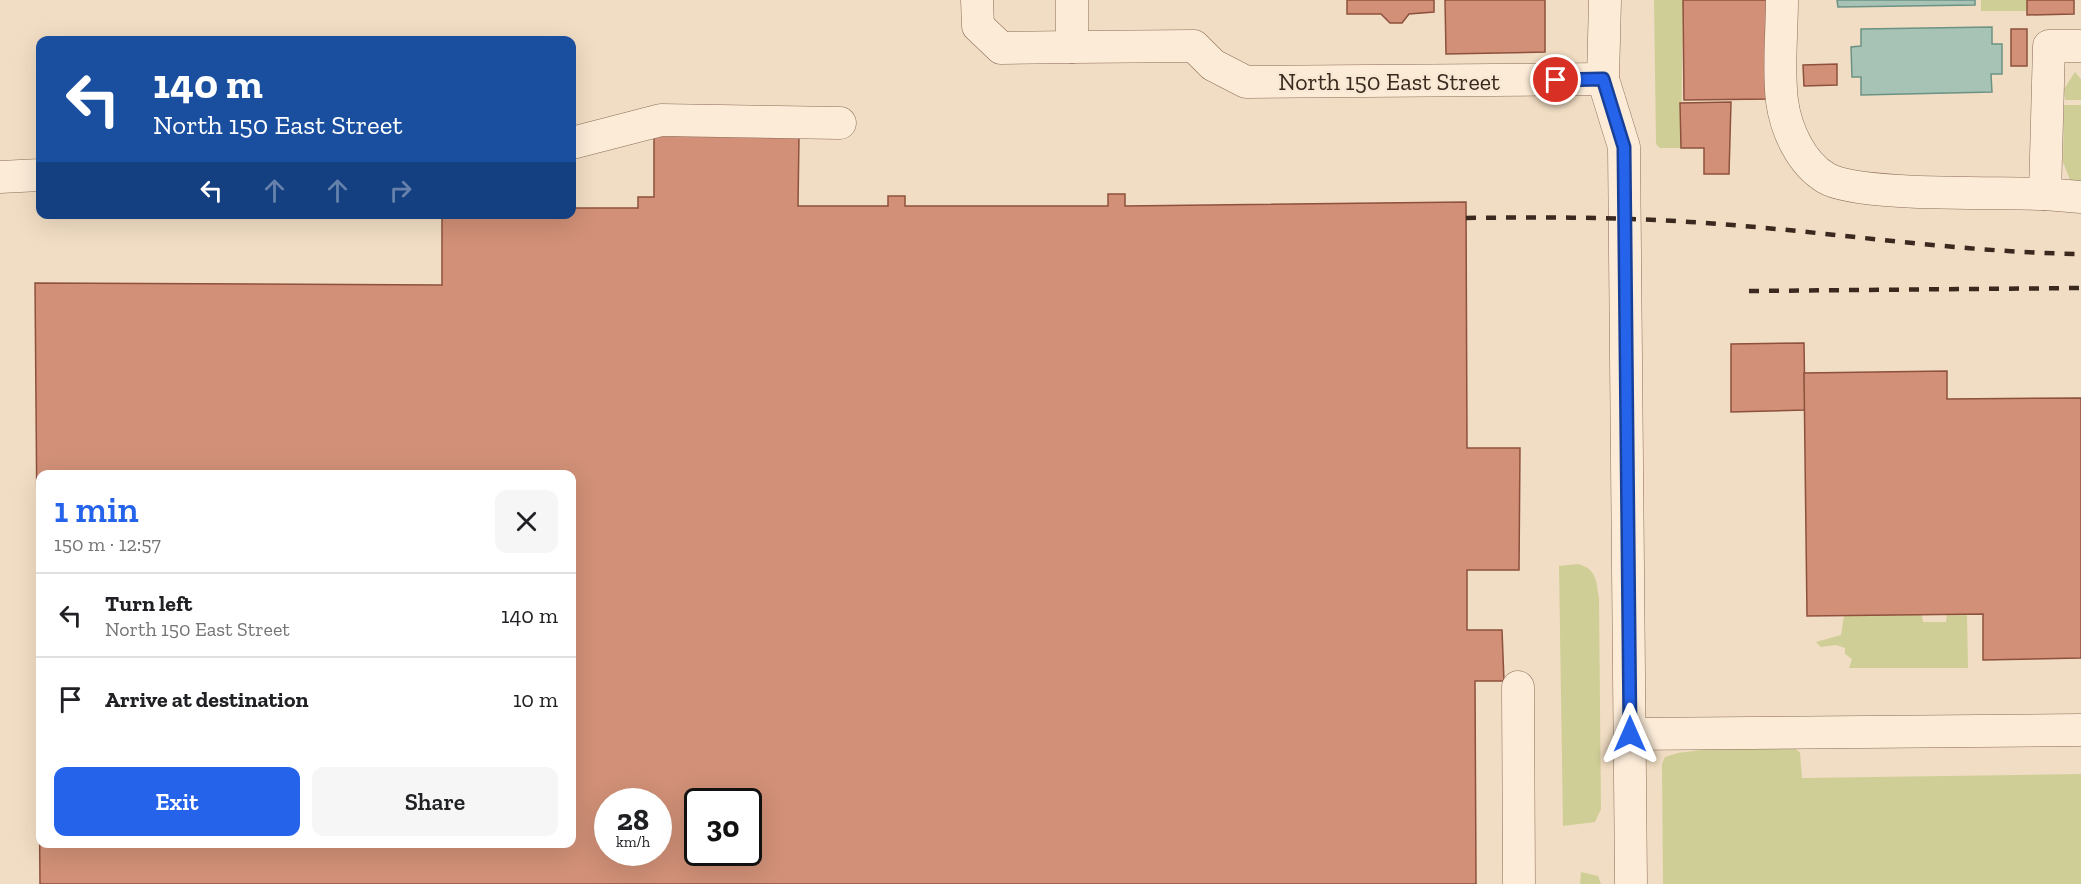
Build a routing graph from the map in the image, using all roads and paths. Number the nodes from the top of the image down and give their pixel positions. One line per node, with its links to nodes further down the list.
1 (977, 0): 6 (street)
2 (1072, 0): 6 (street)
3 (1605, 0): 7 (street)
4 (1782, 0): 12 (street)
5 (2081, 46): 12 (street)
6 (1072, 47): 7 (street, North 150 East Street)
7 (1603, 79): 16 (street)
8 (840, 123): 9 (street)
9 (576, 142)
10 (36, 175): 11 (street)
11 (0, 177)
12 (2045, 194): 13 (street)
13 (2081, 196)
14 (1518, 687): 17 (street)
15 (2081, 730): 16 (street)
16 (1630, 734): 18 (street)
17 (1520, 884)
18 (1631, 884)

